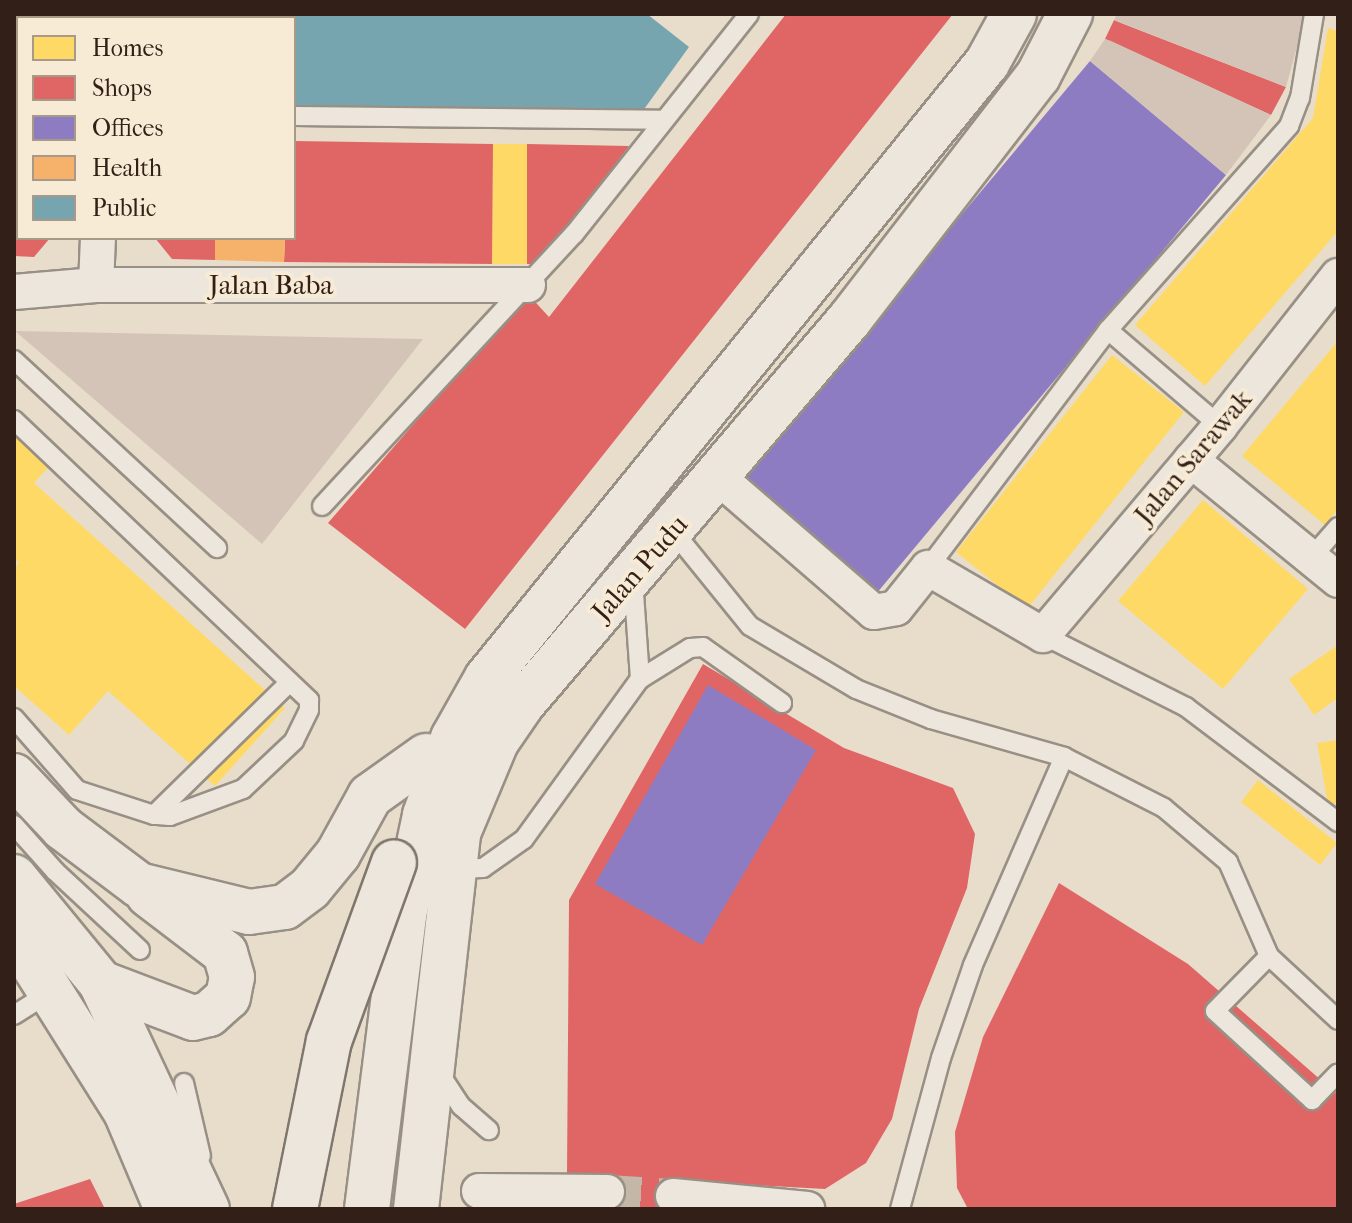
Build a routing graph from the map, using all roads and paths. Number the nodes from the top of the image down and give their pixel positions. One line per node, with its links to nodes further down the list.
1 (749, 14): 6 (lane)
2 (1014, 14): 27 (main road, Jalan Pudu)
3 (1070, 14): 17 (main road, Jalan Pudu)
4 (1314, 14): 12 (lane)
5 (296, 116): 6 (lane)
6 (661, 120): 10 (lane)
7 (98, 240): 9 (street)
8 (1338, 276): 15 (street, Jalan Sarawak)
9 (96, 285): 10 (street, Jalan Baba); 11 (street, Jalan Baba)
10 (528, 285): 18 (lane)
11 (14, 292)
12 (1108, 330): 15 (lane); 23 (lane)
13 (14, 360): 21 (lane)
14 (14, 420): 29 (lane)
15 (1220, 426): 16 (street, Jalan Sarawak)
16 (1191, 460): 22 (street); 26 (street, Jalan Sarawak)
17 (718, 477): 20 (main road, Jalan Pudu); 23 (street)
18 (322, 506)
19 (1338, 527): 22 (lane)
20 (673, 531): 24 (main road, Jalan Pudu); 33 (lane)
21 (217, 548)
22 (1311, 558): 25 (street)
23 (928, 568): 26 (street)
24 (633, 579): 28 (lane); 39 (main road, Jalan Pudu)
25 (1338, 580)
26 (1043, 635): 36 (lane)
27 (487, 678): 32 (main road); 60 (main road, Jalan Pudu)
28 (640, 679): 30 (lane); 39 (lane)
29 (290, 682): 35 (lane); 35 (lane)
30 (782, 703)
31 (14, 718): 35 (lane)
32 (426, 756): 38 (main road); 59 (main road, bridge)
33 (1064, 757): 43 (lane); 62 (lane)
34 (14, 776): 38 (main road)
35 (154, 815)
36 (1338, 822)
37 (14, 825): 42 (lane)
38 (107, 866): 44 (main road)
39 (454, 869): 48 (main road, Jalan Pudu)
40 (14, 877): 44 (main road)
41 (14, 934): 45 (main road)
42 (140, 950)
43 (1269, 956): 47 (lane); 49 (lane)
44 (101, 983): 57 (main road)
45 (52, 991): 46 (lane); 56 (main road)
46 (14, 1015)
47 (1338, 1020)
48 (434, 1065): 51 (lane); 55 (main road, Jalan Pudu)
49 (1338, 1073)
50 (184, 1083): 58 (lane)
51 (489, 1130)
52 (479, 1191): 53 (street)
53 (607, 1192)
54 (673, 1196): 61 (street)
55 (420, 1201)
56 (167, 1209)
57 (207, 1209)
58 (214, 1209)
59 (295, 1209)
60 (367, 1209)
61 (807, 1209)
62 (900, 1209)

